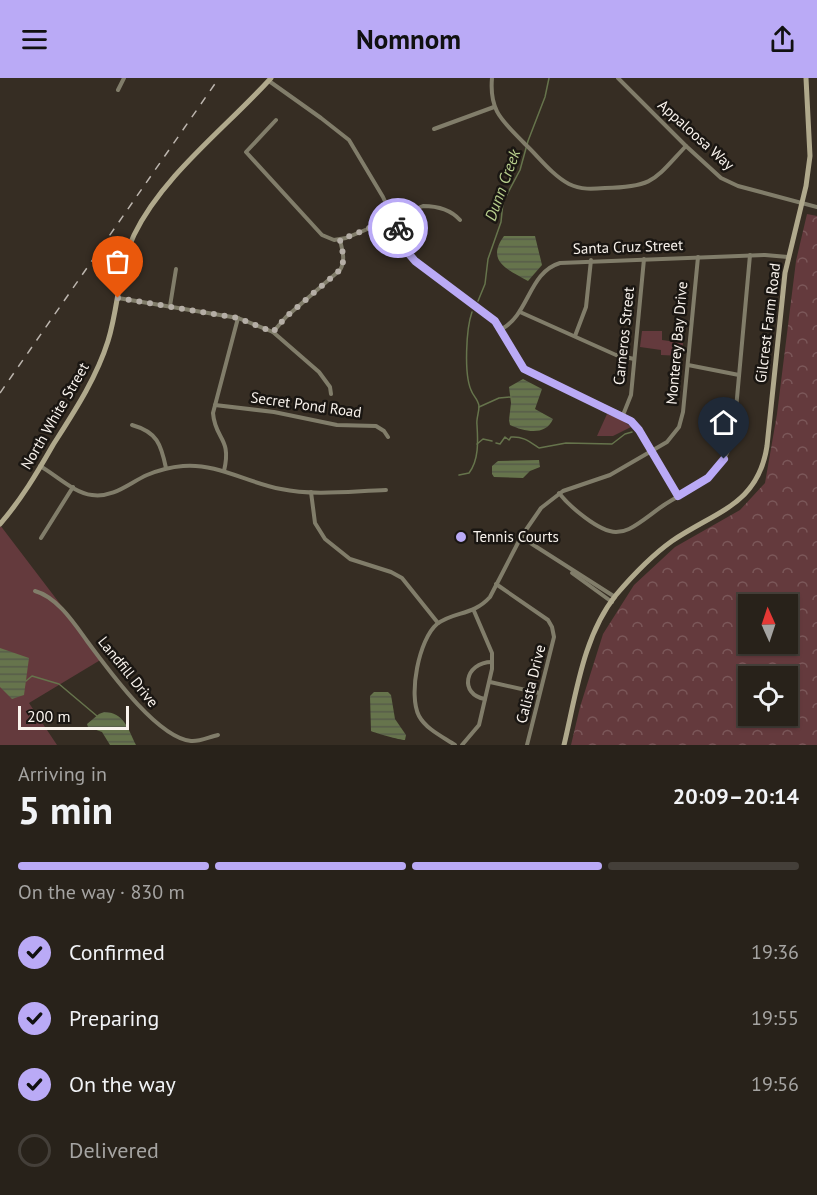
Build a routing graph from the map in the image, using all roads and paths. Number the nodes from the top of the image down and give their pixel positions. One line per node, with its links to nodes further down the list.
1 (124, 78): 6 (street)
2 (492, 78): 7 (street)
3 (618, 78): 10 (street, Appaloosa Way)
4 (806, 78): 11 (main road, Gilcrest Farm Road)
5 (270, 79): 13 (street); 22 (main road, North White Street)
6 (118, 90)
7 (494, 107): 9 (street); 10 (street)
8 (276, 120): 15 (street)
9 (434, 129)
10 (686, 146): 11 (street, Appaloosa Way)
11 (802, 203): 12 (street, Appaloosa Way); 18 (main road, Gilcrest Farm Road)
12 (817, 207)
13 (394, 218): 14 (street); 15 (street); 26 (street)
14 (460, 220)
15 (340, 240): 27 (street)
16 (750, 255): 17 (street, Santa Cruz Street); 18 (street, Santa Cruz Street); 31 (street)
17 (698, 257): 19 (street, Santa Cruz Street); 30 (street, Monterey Bay Drive)
18 (788, 257): 51 (main road, Gilcrest Farm Road)
19 (644, 258): 20 (street, Santa Cruz Street); 29 (street, Carneros Street)
20 (591, 260): 24 (street, Santa Cruz Street); 28 (street)
21 (176, 269): 23 (street)
22 (118, 298): 23 (street); 38 (main road, North White Street)
23 (170, 306): 25 (street)
24 (520, 312): 26 (street, Santa Cruz Street); 28 (street)
25 (238, 318): 27 (street); 33 (street)
26 (502, 329): 34 (street)
27 (273, 332): 32 (street)
28 (575, 336): 29 (street)
29 (634, 359): 34 (street, Carneros Street)
30 (688, 365): 31 (street); 37 (street, Monterey Bay Drive)
31 (739, 375): 45 (street)
32 (331, 393)
33 (215, 405): 36 (street, Secret Pond Road); 40 (street)
34 (623, 415): 37 (street)
35 (132, 425): 39 (street)
36 (388, 437)
37 (651, 451): 44 (street, Monterey Bay Drive); 45 (street)
38 (40, 466): 41 (street); 46 (main road, North White Street)
39 (166, 468): 40 (street); 41 (street)
40 (224, 471): 43 (street)
41 (73, 487): 48 (street)
42 (386, 490): 43 (street)
43 (311, 492): 53 (street)
44 (559, 493): 45 (street); 47 (street, Monterey Bay Drive)
45 (678, 496)
46 (0, 524)
47 (521, 537): 49 (street, Monterey Bay Drive); 51 (street)
48 (42, 538)
49 (496, 584): 52 (street, Monterey Bay Drive); 56 (street, Calista Drive)
50 (35, 591): 58 (street, Landfill Drive)
51 (613, 600): 62 (main road, Gilcrest Farm Road)
52 (474, 611): 53 (street); 54 (street)
53 (438, 624): 59 (street)
54 (492, 662): 55 (street); 57 (street)
55 (490, 681): 56 (street); 57 (street)
56 (539, 693): 61 (street, Calista Drive)
57 (485, 699): 60 (street)
58 (218, 735)
59 (455, 745)
60 (462, 745)
61 (527, 745)
62 (564, 745)

